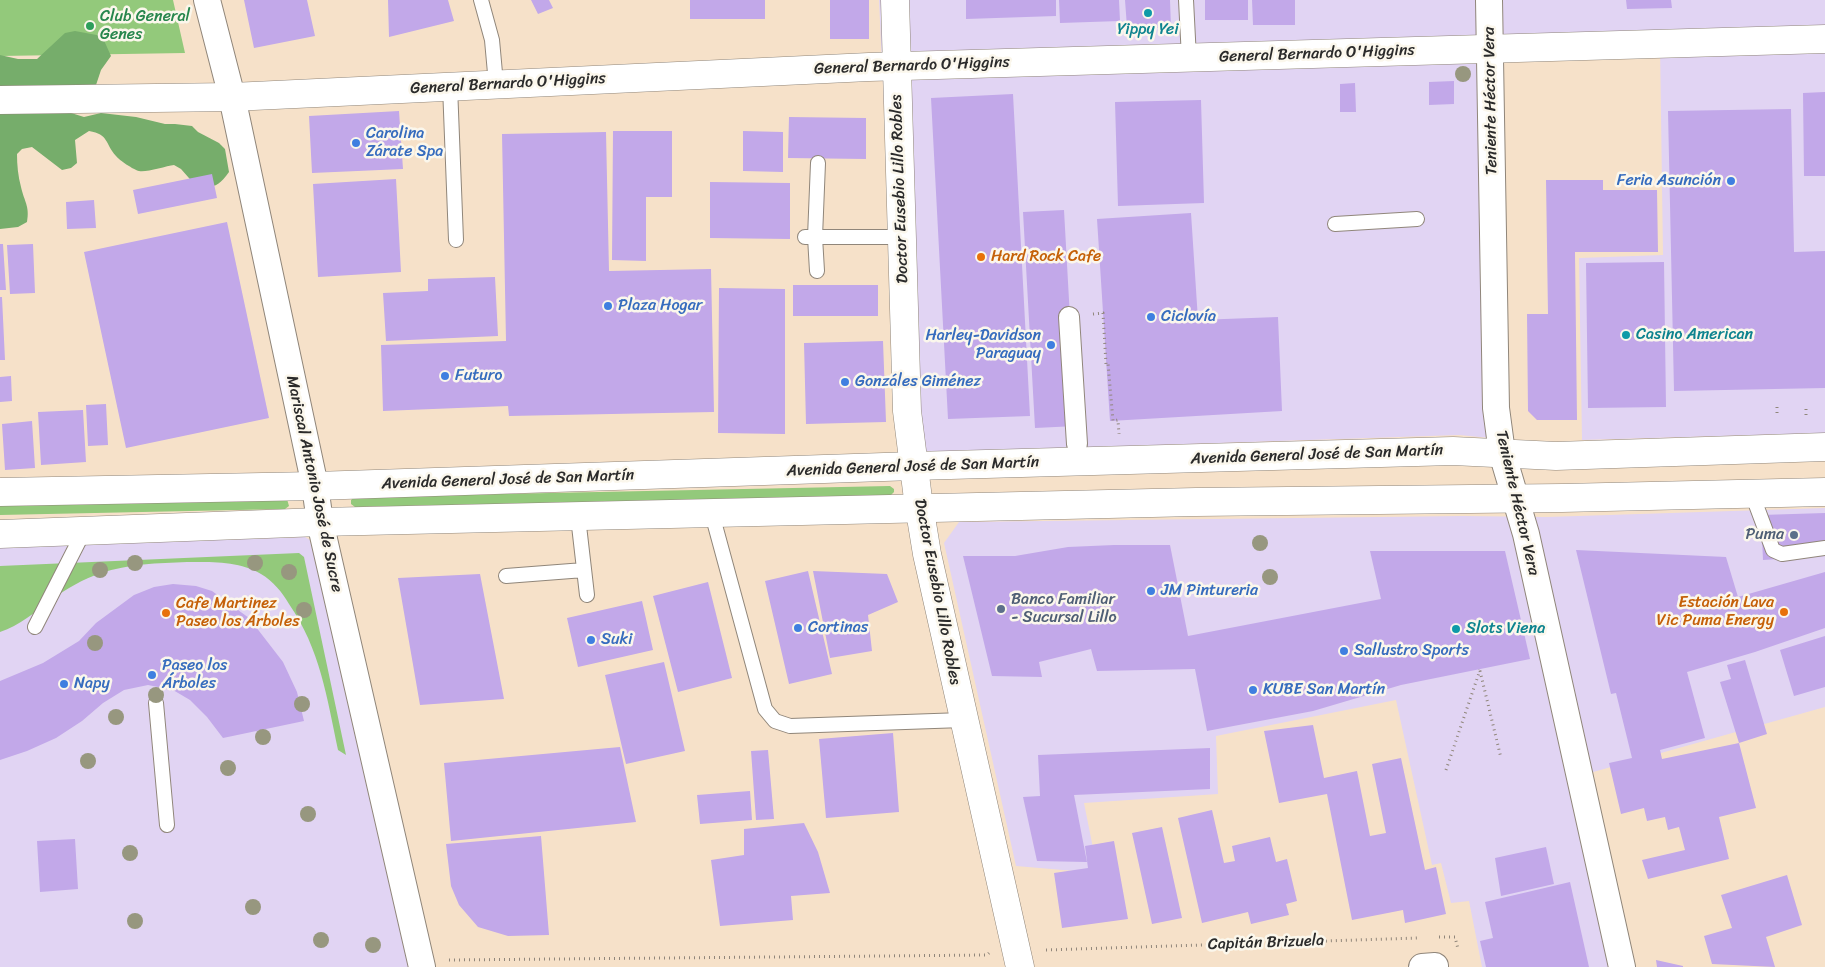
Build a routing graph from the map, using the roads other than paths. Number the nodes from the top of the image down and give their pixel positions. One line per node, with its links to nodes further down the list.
1 (207, 0): 12 (street, Mariscal Antonio José de Sucre)
2 (481, 0): 10 (lane)
3 (895, 0): 9 (main road, Doctor Eusebio Lillo Robles)
4 (1186, 0): 8 (lane)
5 (1489, 0): 7 (street, Teniente Héctor Vera)
6 (1825, 39): 7 (main road, General Bernardo O'Higgins)
7 (1490, 49): 8 (main road, General Bernardo O'Higgins); 24 (street, Teniente Héctor Vera)
8 (1189, 58): 9 (main road, General Bernardo O'Higgins)
9 (896, 66): 10 (main road, General Bernardo O'Higgins); 18 (main road, Doctor Eusebio Lillo Robles)
10 (496, 84): 11 (main road, General Bernardo O'Higgins)
11 (450, 86): 12 (main road, General Bernardo O'Higgins); 19 (lane)
12 (232, 97): 13 (main road, General Bernardo O'Higgins); 26 (street, Mariscal Antonio José de Sucre)
13 (0, 100)
14 (818, 163): 17 (lane)
15 (1417, 219): 16 (lane)
16 (1335, 224)
17 (810, 237): 18 (lane); 20 (lane)
18 (902, 237): 25 (main road, Doctor Eusebio Lillo Robles)
19 (456, 240)
20 (817, 270)
21 (1070, 317): 22 (street)
22 (1077, 444)
23 (1825, 447): 24 (main road, Avenida General José de San Martín)
24 (1502, 453): 25 (main road, Avenida General José de San Martín); 30 (street, Teniente Héctor Vera)
25 (914, 466): 26 (main road, Avenida General José de San Martín); 31 (main road, Doctor Eusebio Lillo Robles)
26 (315, 486): 27 (main road, Avenida General José de San Martín); 34 (street, Mariscal Antonio José de Sucre)
27 (0, 492)
28 (1825, 492): 29 (main road)
29 (1752, 494): 30 (main road); 37 (lane)
30 (1516, 499): 31 (main road); 47 (street, Teniente Héctor Vera)
31 (919, 509): 32 (main road); 43 (main road, Doctor Eusebio Lillo Robles)
32 (712, 514): 33 (main road); 43 (lane)
33 (578, 517): 34 (main road); 38 (lane)
34 (320, 522): 35 (main road); 45 (street, Mariscal Antonio José de Sucre)
35 (84, 531): 36 (main road); 41 (lane)
36 (0, 534)
37 (1825, 548)
38 (584, 570): 39 (lane); 40 (lane)
39 (506, 576)
40 (587, 595)
41 (35, 627)
42 (156, 703): 44 (lane)
43 (963, 720): 46 (main road, Doctor Eusebio Lillo Robles)
44 (168, 825)
45 (432, 964)
46 (1020, 967)
47 (1622, 967)

